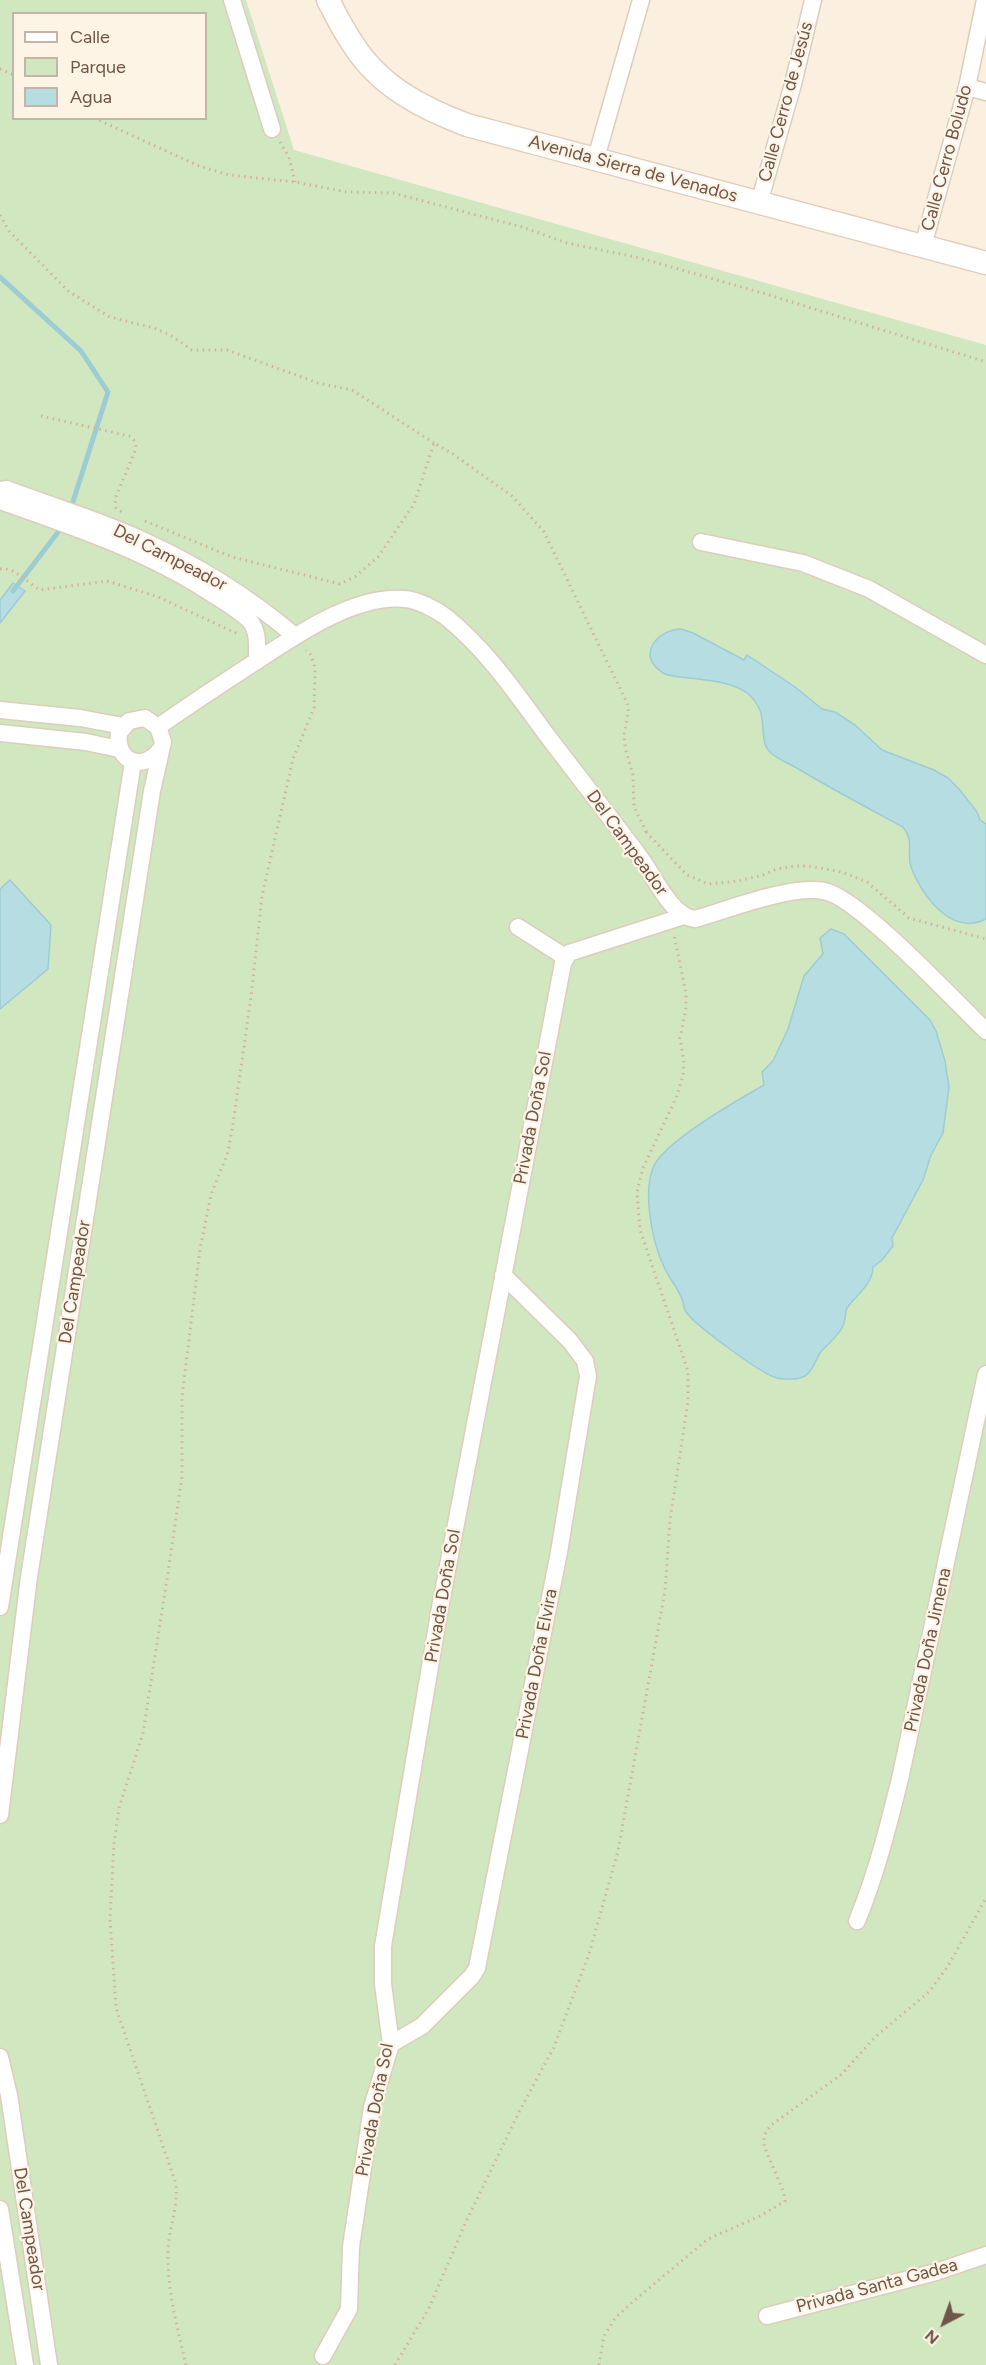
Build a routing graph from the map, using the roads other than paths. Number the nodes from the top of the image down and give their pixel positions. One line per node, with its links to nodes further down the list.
1 (232, 0): 8 (street)
2 (328, 0): 9 (street, Avenida Sierra de Venados)
3 (641, 0): 9 (street)
4 (813, 0): 10 (street, Calle Cerro de Jesús)
5 (985, 0): 6 (street, Calle Cerro Boludo)
6 (967, 87): 7 (street); 11 (street, Calle Cerro Boludo)
7 (986, 92)
8 (272, 129)
9 (596, 158): 10 (street, Avenida Sierra de Venados)
10 (759, 203): 11 (street, Avenida Sierra de Venados)
11 (923, 246): 12 (street, Avenida Sierra de Venados)
12 (986, 263)
13 (0, 490): 15 (street, Del Campeador)
14 (0, 499): 15 (street, Del Campeador)
15 (46, 511): 16 (street, Del Campeador)
16 (75, 521): 18 (street, Del Campeador); 20 (street, Del Campeador)
17 (701, 542): 19 (street)
18 (288, 641): 20 (street, Del Campeador); 28 (street, Del Campeador)
19 (986, 655)
20 (257, 661): 23 (street, Del Campeador)
21 (0, 710): 22 (street)
22 (123, 726): 23 (street); 25 (street)
23 (158, 727): 26 (street, Del Campeador)
24 (0, 733): 25 (street)
25 (120, 749): 27 (street)
26 (160, 750): 27 (street); 33 (street, Del Campeador)
27 (133, 762): 32 (street, Del Campeador)
28 (677, 919): 30 (street); 31 (street)
29 (518, 927): 30 (street)
30 (565, 957): 34 (street, Privada Doña Sol)
31 (986, 1031)
32 (86, 1053): 33 (street); 35 (street, Del Campeador)
33 (110, 1057): 36 (street, Del Campeador)
34 (503, 1275): 43 (street, Privada Doña Sol); 43 (street, Privada Doña Elvira)
35 (45, 1312): 36 (street); 38 (street, Del Campeador)
36 (69, 1318): 39 (street, Del Campeador)
37 (986, 1374): 42 (street, Privada Doña Jimena)
38 (5, 1573): 39 (street); 40 (street, Del Campeador)
39 (29, 1577): 41 (street, Del Campeador)
40 (0, 1607)
41 (0, 1815)
42 (857, 1921)
43 (391, 2044): 48 (street, Privada Doña Sol)
44 (0, 2057): 50 (street, Del Campeador)
45 (0, 2209): 49 (street, Del Campeador)
46 (986, 2255): 47 (street, Privada Santa Gadea)
47 (767, 2316)
48 (323, 2356)
49 (25, 2365)
50 (49, 2365)

